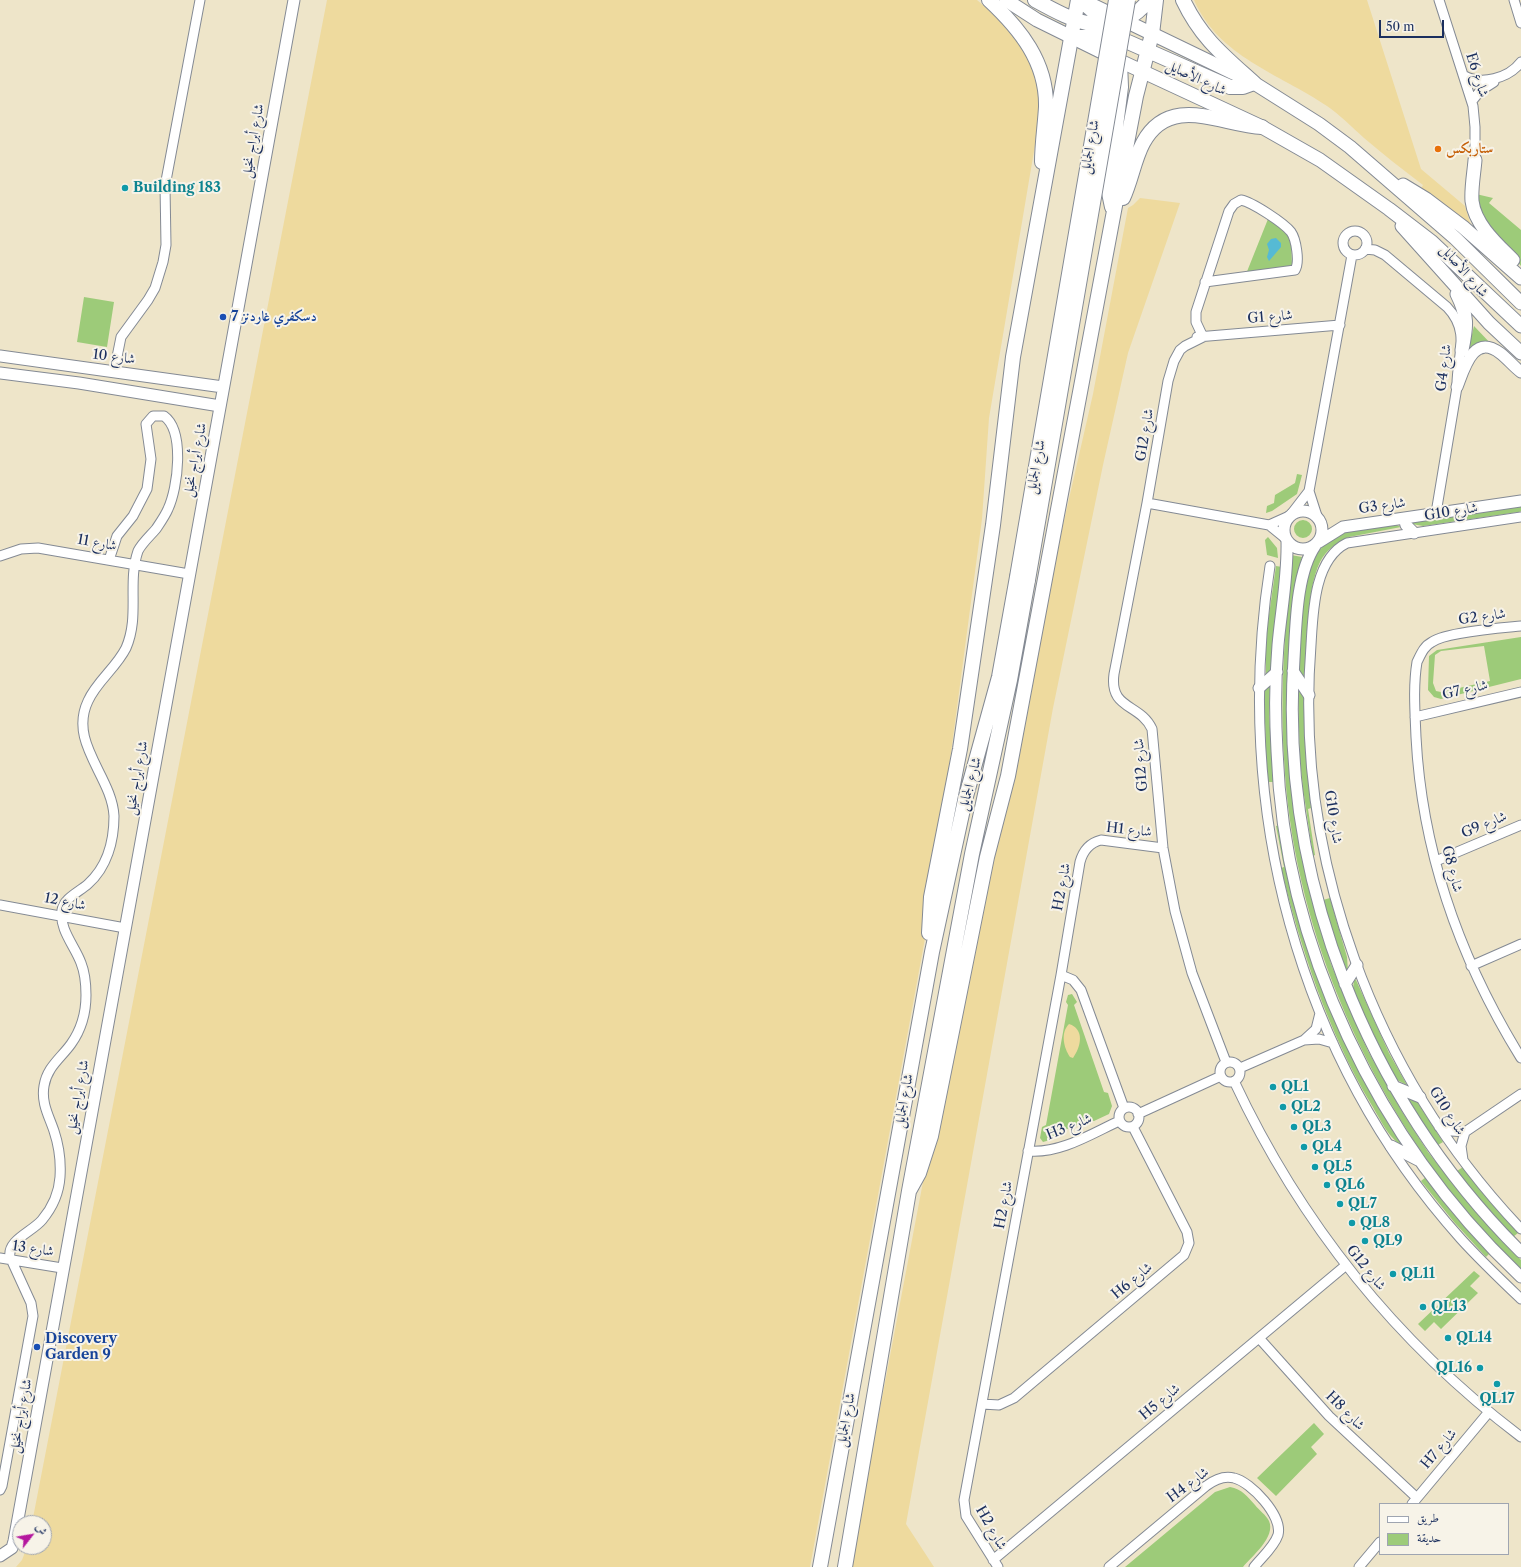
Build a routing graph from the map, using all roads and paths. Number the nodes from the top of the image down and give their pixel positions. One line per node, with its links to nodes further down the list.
1 (200, 0): 48 (street)
2 (294, 0): 52 (street, شارع أبراج نخيل)
3 (989, 0): 32 (main road)
4 (1006, 0): 19 (main road)
5 (1035, 0): 14 (main road)
6 (1116, 0): 74 (main road, شارع الجمايل, bridge)
7 (1128, 0): 74 (main road, شارع الجمايل, bridge)
8 (1149, 0): 15 (main road)
9 (1156, 0): 18 (main road)
10 (1183, 0): 26 (main road)
11 (1439, 0): 25 (street, E6 شارع)
12 (1514, 0): 16 (street)
13 (1087, 3): 14 (main road); 15 (main road, شارع الأصايل); 17 (main road)
14 (1074, 20): 17 (main road); 19 (main road)
15 (1125, 20): 17 (main road); 18 (main road, شارع الأصايل)
16 (1521, 23)
17 (1104, 32): 19 (main road); 20 (main road); 21 (main road)
18 (1152, 34): 20 (main road); 26 (main road, شارع الأصايل)
19 (1071, 37): 21 (main road); 32 (main road)
20 (1148, 50): 23 (main road); 26 (main road)
21 (1120, 58): 23 (main road); 34 (main road)
22 (1521, 62): 27 (street)
23 (1143, 71): 29 (main road, شارع الأصايل); 34 (main road)
24 (1521, 72): 27 (street)
25 (1464, 75): 27 (street); 28 (street, E6 شارع)
26 (1254, 83): 31 (main road, شارع الأصايل)
27 (1484, 85): 28 (street)
28 (1469, 95): 30 (street, E6 شارع)
29 (1262, 127): 33 (main road, شارع الأصايل); 34 (main road)
30 (1476, 155): 37 (main road)
31 (1379, 172): 38 (main road, شارع الأصايل); 41 (main road, شارع الأصايل)
32 (1046, 180): 91 (main road)
33 (1367, 194): 40 (main road, شارع الأصايل); 43 (main road, شارع الأصايل)
34 (1114, 211): 117 (main road)
35 (1365, 249): 36 (street); 36 (street); 45 (street, G4 شارع)
36 (1352, 255): 42 (street)
37 (1521, 268)
38 (1521, 278)
39 (1205, 282): 39 (street); 44 (street)
40 (1451, 282): 45 (main road); 46 (main road, شارع الأصايل)
41 (1521, 303)
42 (1340, 325): 44 (street, G1 شارع); 56 (street)
43 (1521, 326)
44 (1202, 337): 58 (street, G12 شارع)
45 (1462, 350): 53 (street, G4 شارع)
46 (1521, 353)
47 (0, 356): 48 (street, شارع 10)
48 (114, 372): 51 (street, شارع 10)
49 (1521, 372): 53 (street)
50 (0, 373): 54 (street)
51 (127, 374): 52 (street, شارع 10); 54 (street)
52 (223, 387): 55 (street, شارع أبراج نخيل)
53 (1457, 387): 59 (street, G4 شارع)
54 (110, 388): 55 (street)
55 (220, 406): 73 (street, شارع أبراج نخيل)
56 (1309, 491): 60 (street); 61 (street)
57 (1521, 502): 59 (street, G3 شارع)
58 (1147, 503): 64 (street); 85 (street, G12 شارع)
59 (1436, 514): 63 (street, G3 شارع)
60 (1291, 515): 61 (street); 64 (street); 67 (street)
61 (1318, 517): 65 (street, G3 شارع); 68 (street)
62 (1521, 517): 66 (street, G10 شارع)
63 (1404, 518): 65 (street, G3 شارع); 66 (street)
64 (1269, 525): 67 (street)
65 (1343, 527): 68 (street, G3 شارع)
66 (1414, 533): 81 (street, G10 شارع)
67 (1286, 539): 68 (street); 78 (street)
68 (1317, 544): 77 (street)
69 (0, 556): 70 (street, شارع 11)
70 (109, 560): 71 (street, شارع 11); 71 (street)
71 (136, 564): 73 (street, شارع 11); 88 (street)
72 (1270, 566): 79 (street)
73 (189, 574): 89 (street, شارع أبراج نخيل)
74 (1022, 578): 91 (main road, شارع الجمايل); 117 (main road, شارع الجمايل)
75 (1521, 626): 76 (street, G2 شارع)
76 (1416, 670): 82 (street, G8 شارع)
77 (1293, 671): 81 (street); 95 (street)
78 (1277, 672): 79 (street); 116 (street)
79 (1259, 688): 96 (street)
80 (1521, 692): 82 (street, G7 شارع)
81 (1309, 695): 92 (street, G10 شارع)
82 (1415, 717): 86 (street, G8 شارع)
83 (1521, 824): 86 (street, G9 شارع)
84 (1092, 844): 85 (street, H1 شارع); 94 (street, H2 شارع)
85 (1163, 848): 100 (street, G12 شارع)
86 (1436, 861): 93 (street, G8 شارع)
87 (0, 904): 88 (street, شارع 12)
88 (62, 916): 89 (street, شارع 12); 121 (street)
89 (125, 928): 123 (street, شارع أبراج نخيل)
90 (1521, 944): 93 (street)
91 (932, 952): 135 (main road, شارع الجمايل)
92 (1357, 965): 95 (street); 106 (street, G10 شارع)
93 (1471, 966): 99 (street, G8 شارع)
94 (1061, 975): 107 (street); 114 (street, H2 شارع)
95 (1345, 984): 104 (street)
96 (1320, 1013): 97 (street); 98 (street)
97 (1304, 1040): 98 (street); 101 (street)
98 (1333, 1043): 113 (street)
99 (1521, 1058)
100 (1226, 1062): 101 (street); 102 (street)
101 (1240, 1068): 103 (street)
102 (1221, 1076): 103 (street); 108 (street)
103 (1234, 1081): 122 (street, G12 شارع)
104 (1393, 1086): 106 (street); 119 (street)
105 (1521, 1094): 112 (street)
106 (1420, 1097): 111 (street, G10 شارع)
107 (1124, 1108): 108 (street); 109 (street)
108 (1138, 1114): 110 (street)
109 (1119, 1121): 110 (street); 114 (street, H3 شارع)
110 (1133, 1127): 127 (street, H6 شارع)
111 (1439, 1127): 112 (street); 115 (street, G10 شارع)
112 (1465, 1132): 115 (street)
113 (1391, 1146): 116 (street); 125 (street)
114 (1028, 1151): 127 (street, H2 شارع)
115 (1463, 1161): 118 (street, G10 شارع)
116 (1422, 1162): 124 (street)
117 (909, 1191): 136 (main road, شارع الجمايل)
118 (1521, 1229)
119 (1521, 1252)
120 (0, 1258): 121 (street, شارع 13)
121 (12, 1260): 123 (street, شارع 13); 130 (street)
122 (1345, 1266): 126 (street, H5 شارع); 128 (street, G12 شارع)
123 (62, 1268): 133 (street, شارع أبراج نخيل)
124 (1521, 1277)
125 (1521, 1299)
126 (1259, 1338): 131 (street, H8 شارع); 134 (street, H5 شارع)
127 (982, 1404): 134 (street, H2 شارع)
128 (1488, 1413): 129 (street, G12 شارع); 131 (street, H7 شارع)
129 (1521, 1437)
130 (0, 1490)
131 (1415, 1501)
132 (1379, 1543): 139 (street)
133 (0, 1556)
134 (996, 1563)
135 (820, 1567)
136 (846, 1567)
137 (1109, 1567): 138 (street, H4 شارع)
138 (1254, 1567)
139 (1359, 1567)

